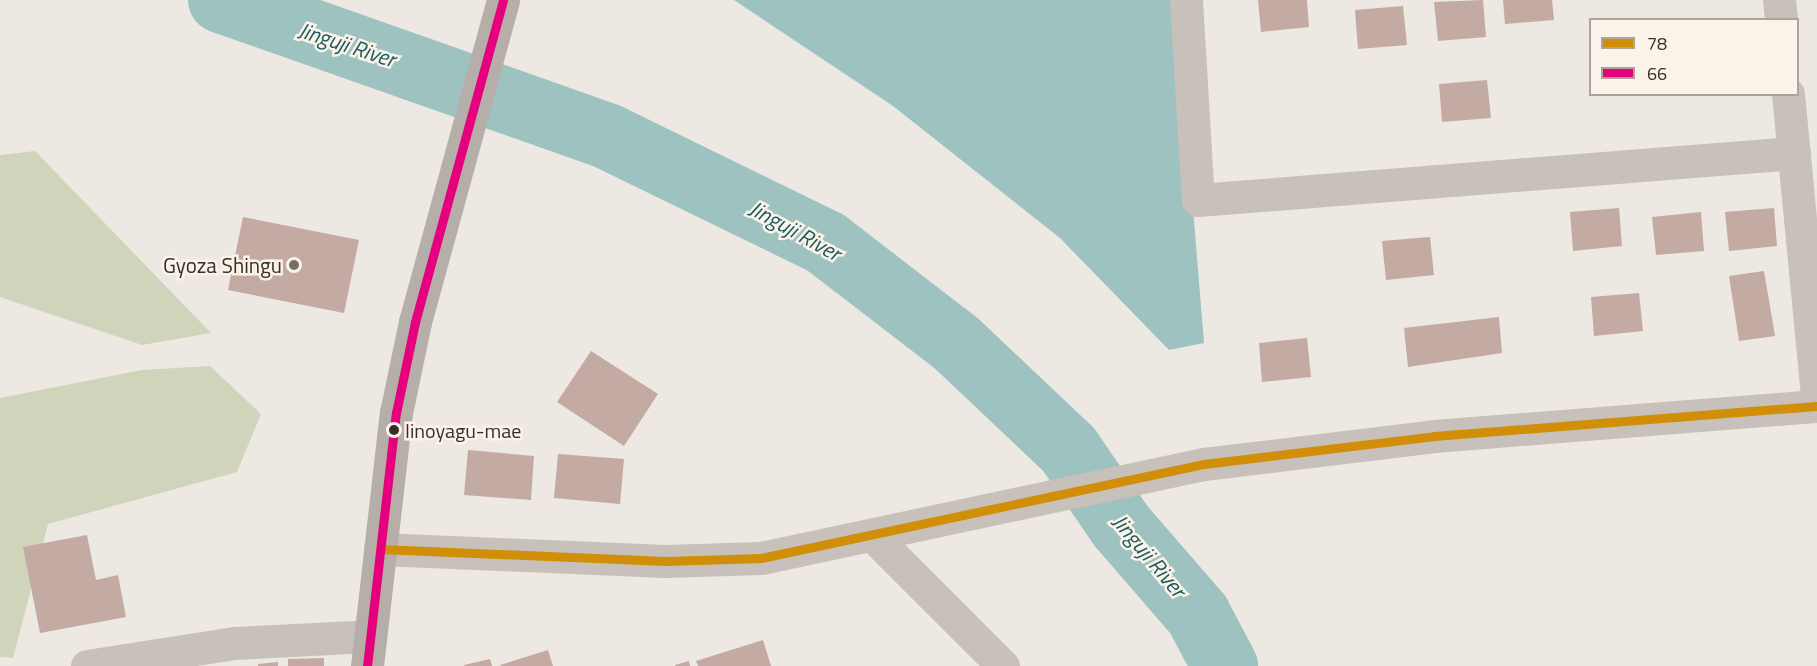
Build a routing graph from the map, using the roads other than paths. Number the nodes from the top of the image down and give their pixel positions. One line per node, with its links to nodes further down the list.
1 (503, 0): 10 (main road)
2 (1186, 0): 6 (street)
3 (1779, 0): 4 (street)
4 (1780, 18)
5 (1788, 96): 6 (street)
6 (1794, 153): 7 (street)
7 (1817, 396)
8 (1817, 406): 9 (street)
9 (873, 536): 10 (street); 13 (street)
10 (380, 549): 11 (main road)
11 (368, 651): 12 (street)
12 (87, 666)
13 (1003, 666)

